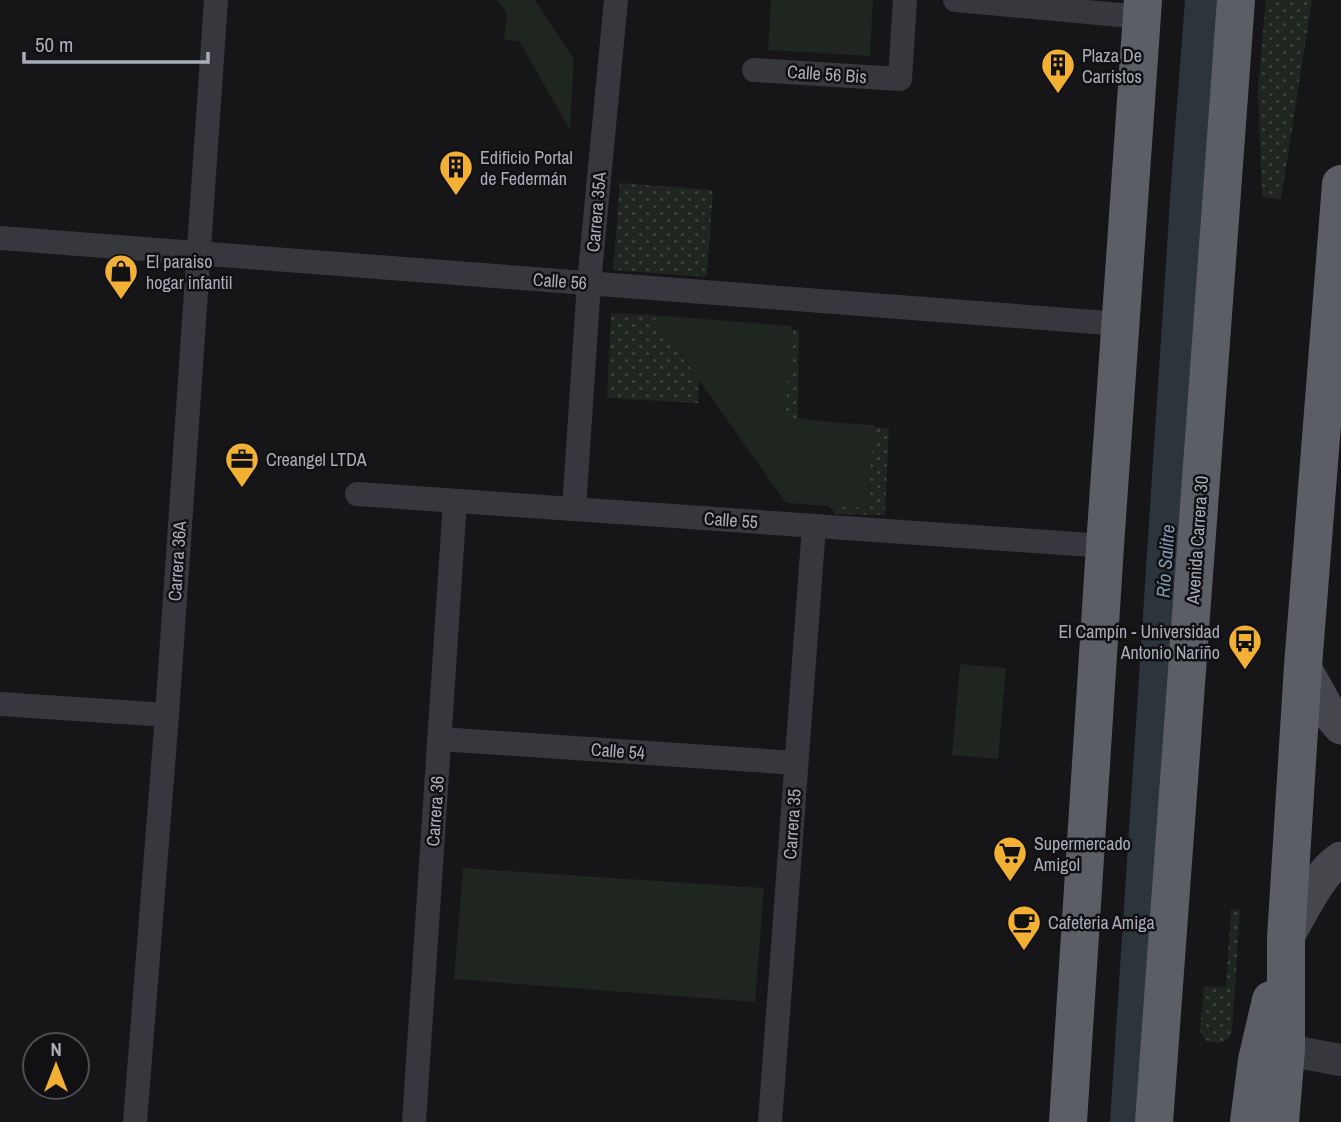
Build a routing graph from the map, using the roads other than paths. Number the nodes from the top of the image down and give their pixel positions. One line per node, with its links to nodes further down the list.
1 (216, 0): 10 (street, Carrera 36A)
2 (616, 0): 11 (street, Carrera 35A)
3 (905, 0): 7 (street, Calle 56 Bis)
4 (955, 0): 6 (street)
5 (1236, 0): 32 (highway, Avenida Carrera 30)
6 (1143, 8): 12 (highway)
7 (754, 70)
8 (1341, 184): 18 (highway)
9 (0, 238): 10 (street, Calle 56)
10 (198, 254): 11 (street, Calle 56); 20 (street, Carrera 36A)
11 (589, 284): 12 (street, Calle 56); 15 (street, Carrera 35A)
12 (1121, 324): 17 (highway)
13 (357, 494): 14 (street, Calle 55)
14 (456, 501): 15 (street, Calle 55); 22 (street, Carrera 36)
15 (574, 509): 16 (street, Calle 55)
16 (814, 526): 17 (street, Calle 55); 23 (street, Carrera 35)
17 (1104, 546): 31 (highway)
18 (1303, 666): 21 (main road); 25 (highway)
19 (0, 704): 20 (street)
20 (167, 715): 28 (street, Carrera 36A)
21 (1341, 727)
22 (440, 738): 23 (street, Calle 54); 29 (street, Carrera 36)
23 (796, 763): 30 (street, Carrera 35)
24 (1341, 859): 25 (main road)
25 (1286, 938): 26 (highway); 33 (highway)
26 (1286, 1050): 27 (street); 34 (highway)
27 (1341, 1060)
28 (135, 1122)
29 (414, 1122)
30 (770, 1122)
31 (1068, 1122)
32 (1154, 1122)
33 (1249, 1122)
34 (1280, 1122)

